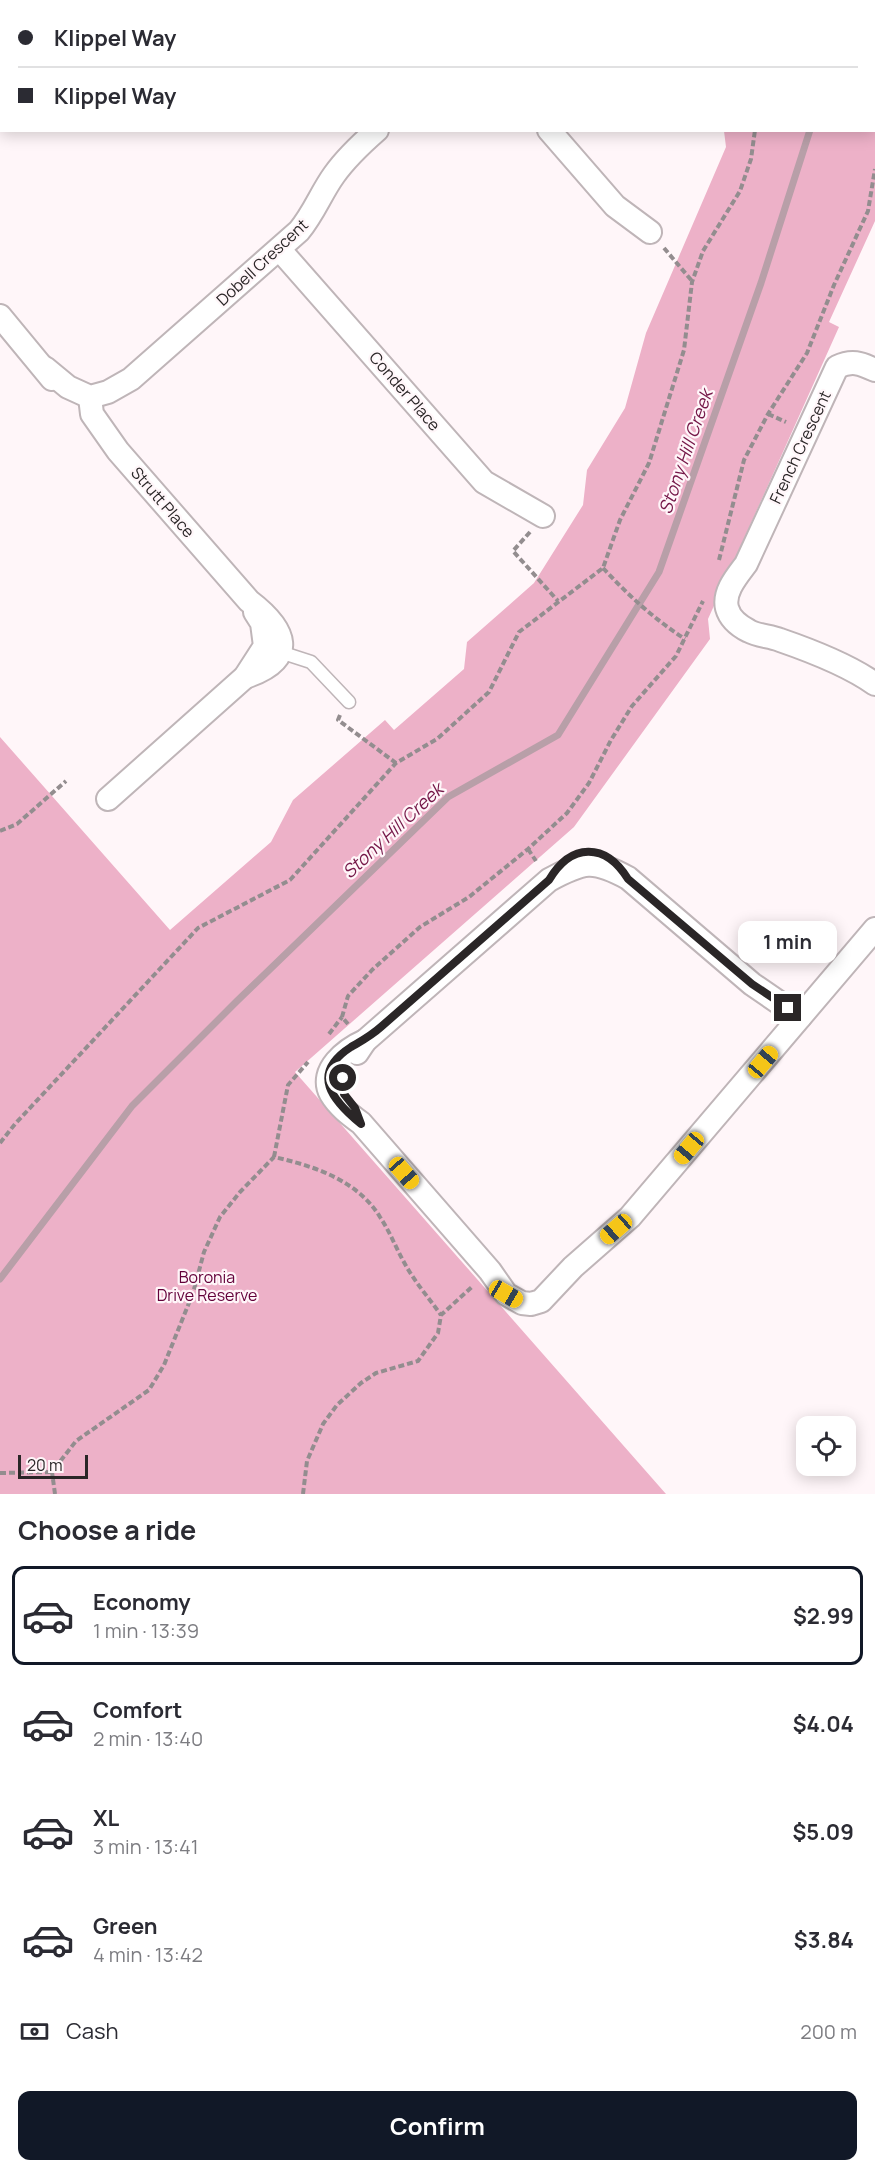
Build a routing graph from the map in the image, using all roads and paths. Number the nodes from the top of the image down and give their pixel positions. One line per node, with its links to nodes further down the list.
1 (132, 0): 2 (street)
2 (139, 0)
3 (375, 132): 8 (street, Dobell Crescent)
4 (551, 132): 7 (street)
5 (755, 132): 9 (path)
6 (875, 169): 15 (path)
7 (650, 232): 9 (path)
8 (280, 250): 12 (street, Dobell Crescent); 13 (street, Conder Place)
9 (692, 282): 14 (path)
10 (0, 316): 12 (street)
11 (875, 370): 20 (street, French Crescent)
12 (91, 405): 19 (street, Strutt Place)
13 (543, 516): 17 (path)
14 (603, 568): 17 (path); 18 (path)
15 (717, 569)
16 (705, 598): 18 (path)
17 (558, 601): 22 (path)
18 (685, 639): 27 (path)
19 (272, 649): 21 (lane); 24 (street)
20 (875, 684)
21 (349, 702): 22 (path)
22 (396, 762): 32 (path)
23 (66, 781): 25 (path)
24 (108, 799)
25 (0, 831)
26 (875, 929): 28 (street)
27 (342, 1017): 29 (path); 30 (path)
28 (796, 1022): 30 (street); 34 (street)
29 (324, 1041)
30 (365, 1041): 34 (street)
31 (313, 1057): 33 (path)
32 (0, 1143)
33 (274, 1157): 35 (path); 36 (path)
34 (490, 1271): 35 (path)
35 (441, 1315): 39 (path)
36 (52, 1472): 37 (path); 38 (path)
37 (0, 1473)
38 (54, 1494)
39 (303, 1494)

